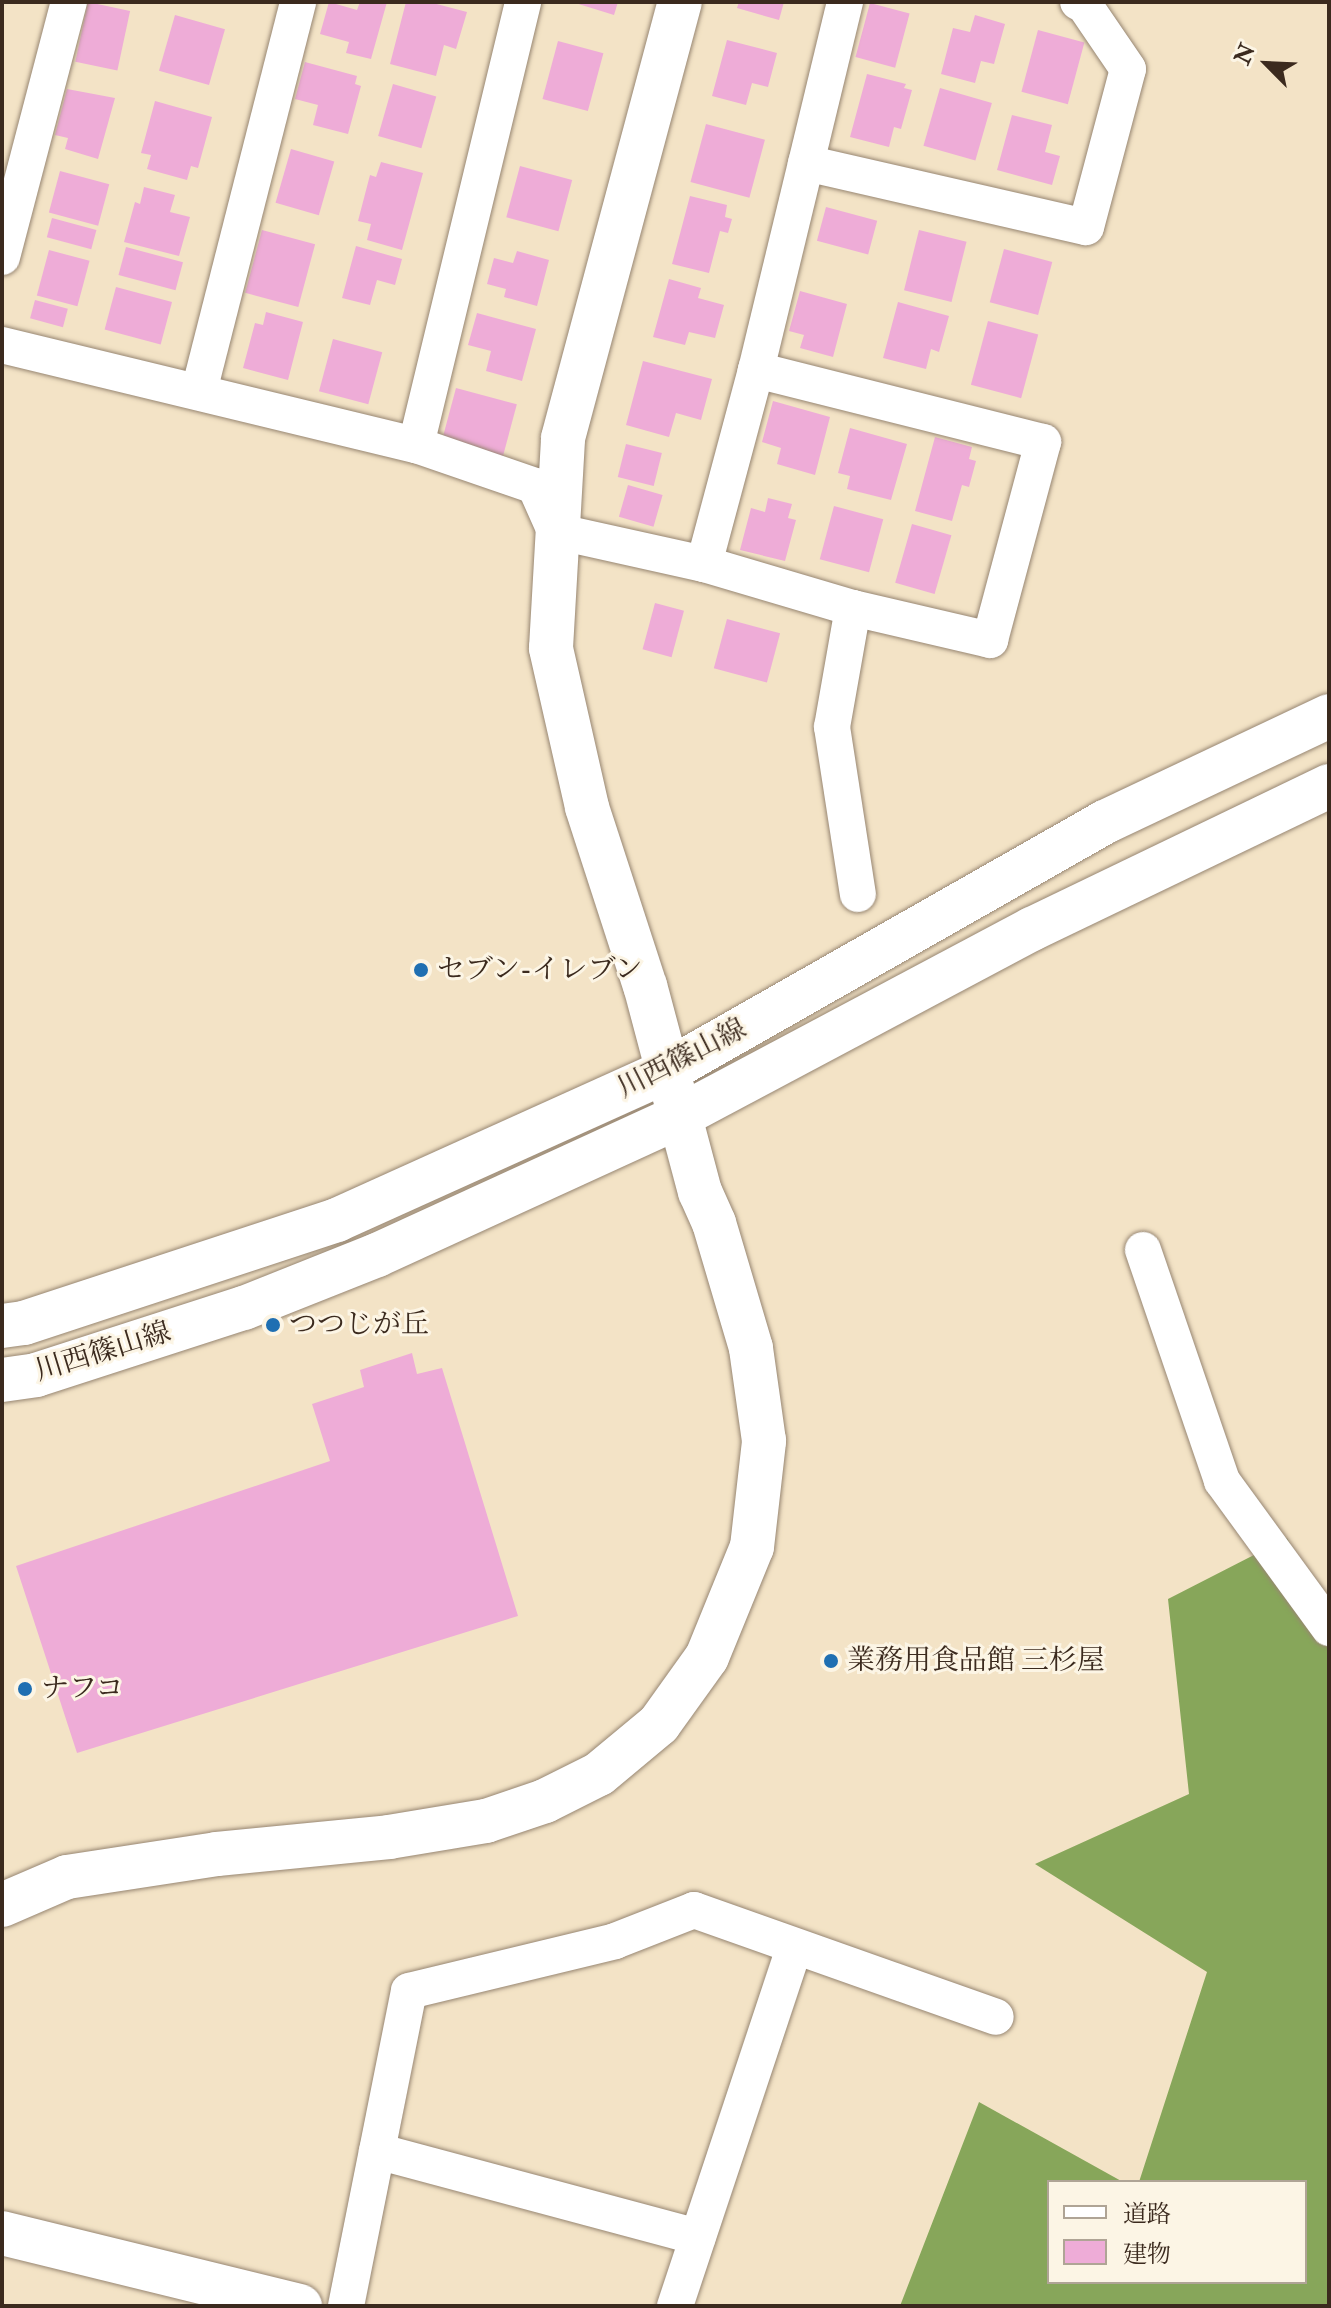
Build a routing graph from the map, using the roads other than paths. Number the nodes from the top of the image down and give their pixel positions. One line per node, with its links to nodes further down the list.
1 (69, 2): 8 (street)
2 (298, 2): 11 (street)
3 (523, 2): 12 (street)
4 (680, 2): 13 (main road)
5 (845, 2): 7 (street)
6 (1078, 2): 7 (street)
7 (806, 163): 10 (street)
8 (2, 257)
9 (2, 345): 11 (street)
10 (756, 370): 14 (street); 15 (street)
11 (199, 391): 12 (street)
12 (416, 445): 13 (street)
13 (555, 531): 14 (street); 19 (main road)
14 (704, 564): 15 (street)
15 (853, 608): 18 (street)
16 (1329, 716): 19 (main road, 川西篠山線)
17 (1329, 786): 20 (main road, 川西篠山線)
18 (858, 894)
19 (667, 1071): 20 (main road); 22 (main road, 川西篠山線)
20 (680, 1116): 23 (main road, 川西篠山線); 25 (main road)
21 (1143, 1250): 24 (street)
22 (2, 1326)
23 (2, 1380)
24 (1329, 1628)
25 (2, 1905)
26 (795, 1946): 27 (street); 28 (street); 30 (street)
27 (996, 2017)
28 (377, 2151): 30 (street); 32 (street)
29 (2, 2233): 31 (main road)
30 (698, 2237): 33 (street)
31 (300, 2306)
32 (346, 2306)
33 (675, 2306)

